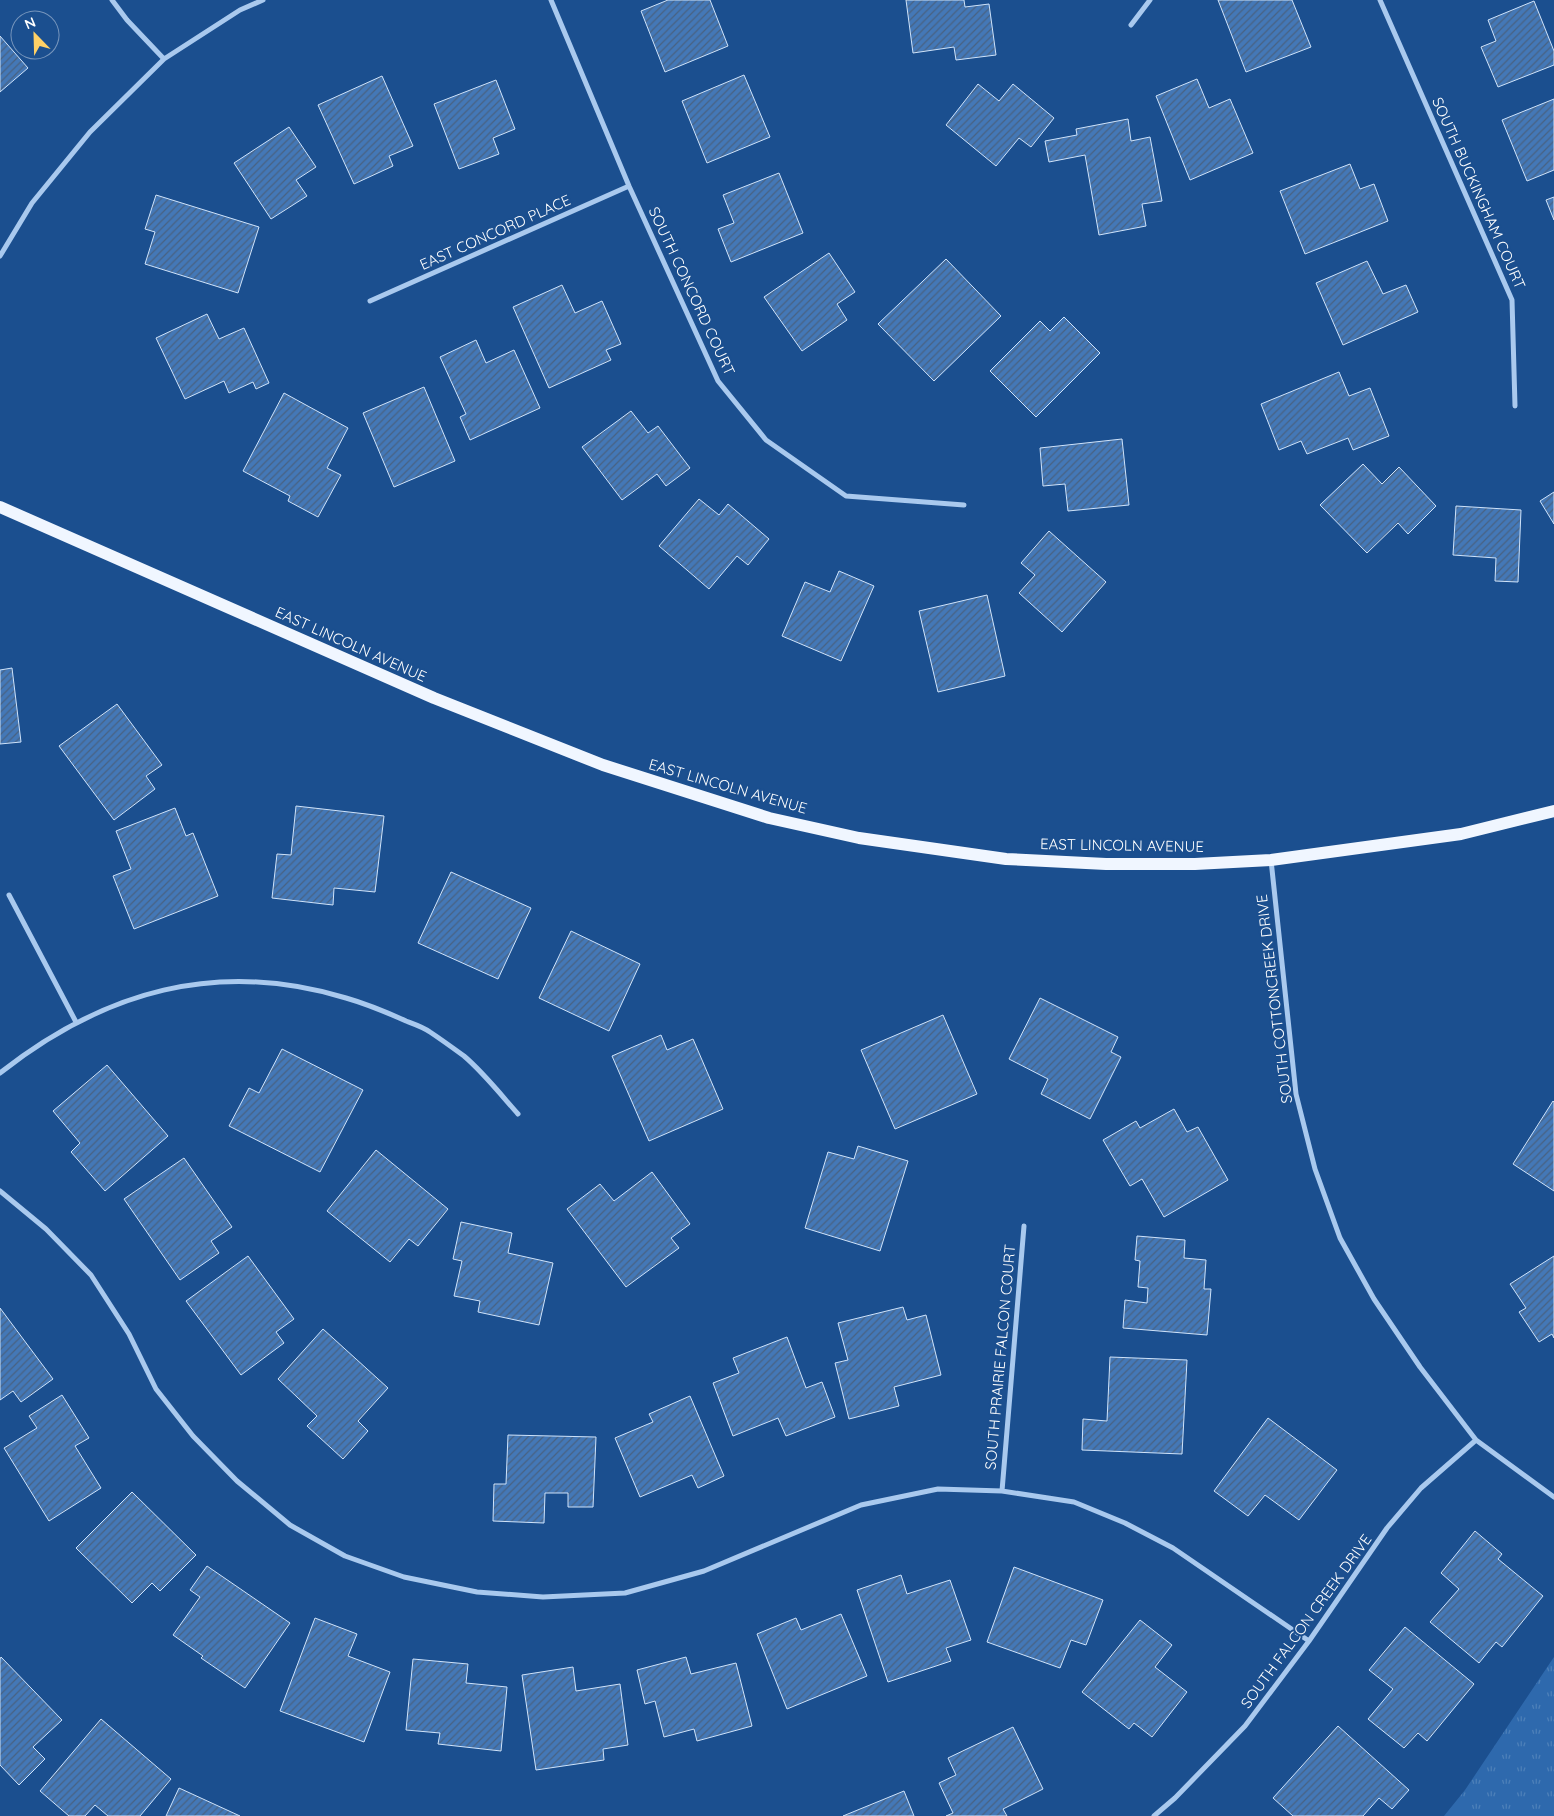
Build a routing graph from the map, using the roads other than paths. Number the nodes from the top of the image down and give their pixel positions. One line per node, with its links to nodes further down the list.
1 (112, 0): 7 (street)
2 (263, 0): 7 (street)
3 (551, 0): 8 (street, SOUTH CONCORD COURT)
4 (1150, 0): 6 (street)
5 (1380, 0): 11 (street, SOUTH BUCKINGHAM COURT)
6 (1131, 25)
7 (164, 59): 9 (street)
8 (629, 186): 10 (street, EAST CONCORD PLACE); 12 (street, SOUTH CONCORD COURT)
9 (0, 256)
10 (370, 301)
11 (1515, 406)
12 (964, 505)
13 (0, 506): 15 (main road, EAST LINCOLN AVENUE)
14 (1554, 811): 15 (main road, EAST LINCOLN AVENUE)
15 (1271, 860): 22 (street, SOUTH COTTONCREEK DRIVE)
16 (9, 895): 17 (street)
17 (76, 1022): 18 (street); 19 (street)
18 (0, 1073)
19 (518, 1114)
20 (0, 1191): 23 (street)
21 (1024, 1226): 23 (street, SOUTH PRAIRIE FALCON COURT)
22 (1476, 1440): 24 (street, SOUTH COTTONCREEK DRIVE); 25 (street, SOUTH FALCON CREEK DRIVE)
23 (1002, 1490): 25 (street)
24 (1554, 1497)
25 (1310, 1641): 26 (street, SOUTH FALCON CREEK DRIVE)
26 (1154, 1816)

